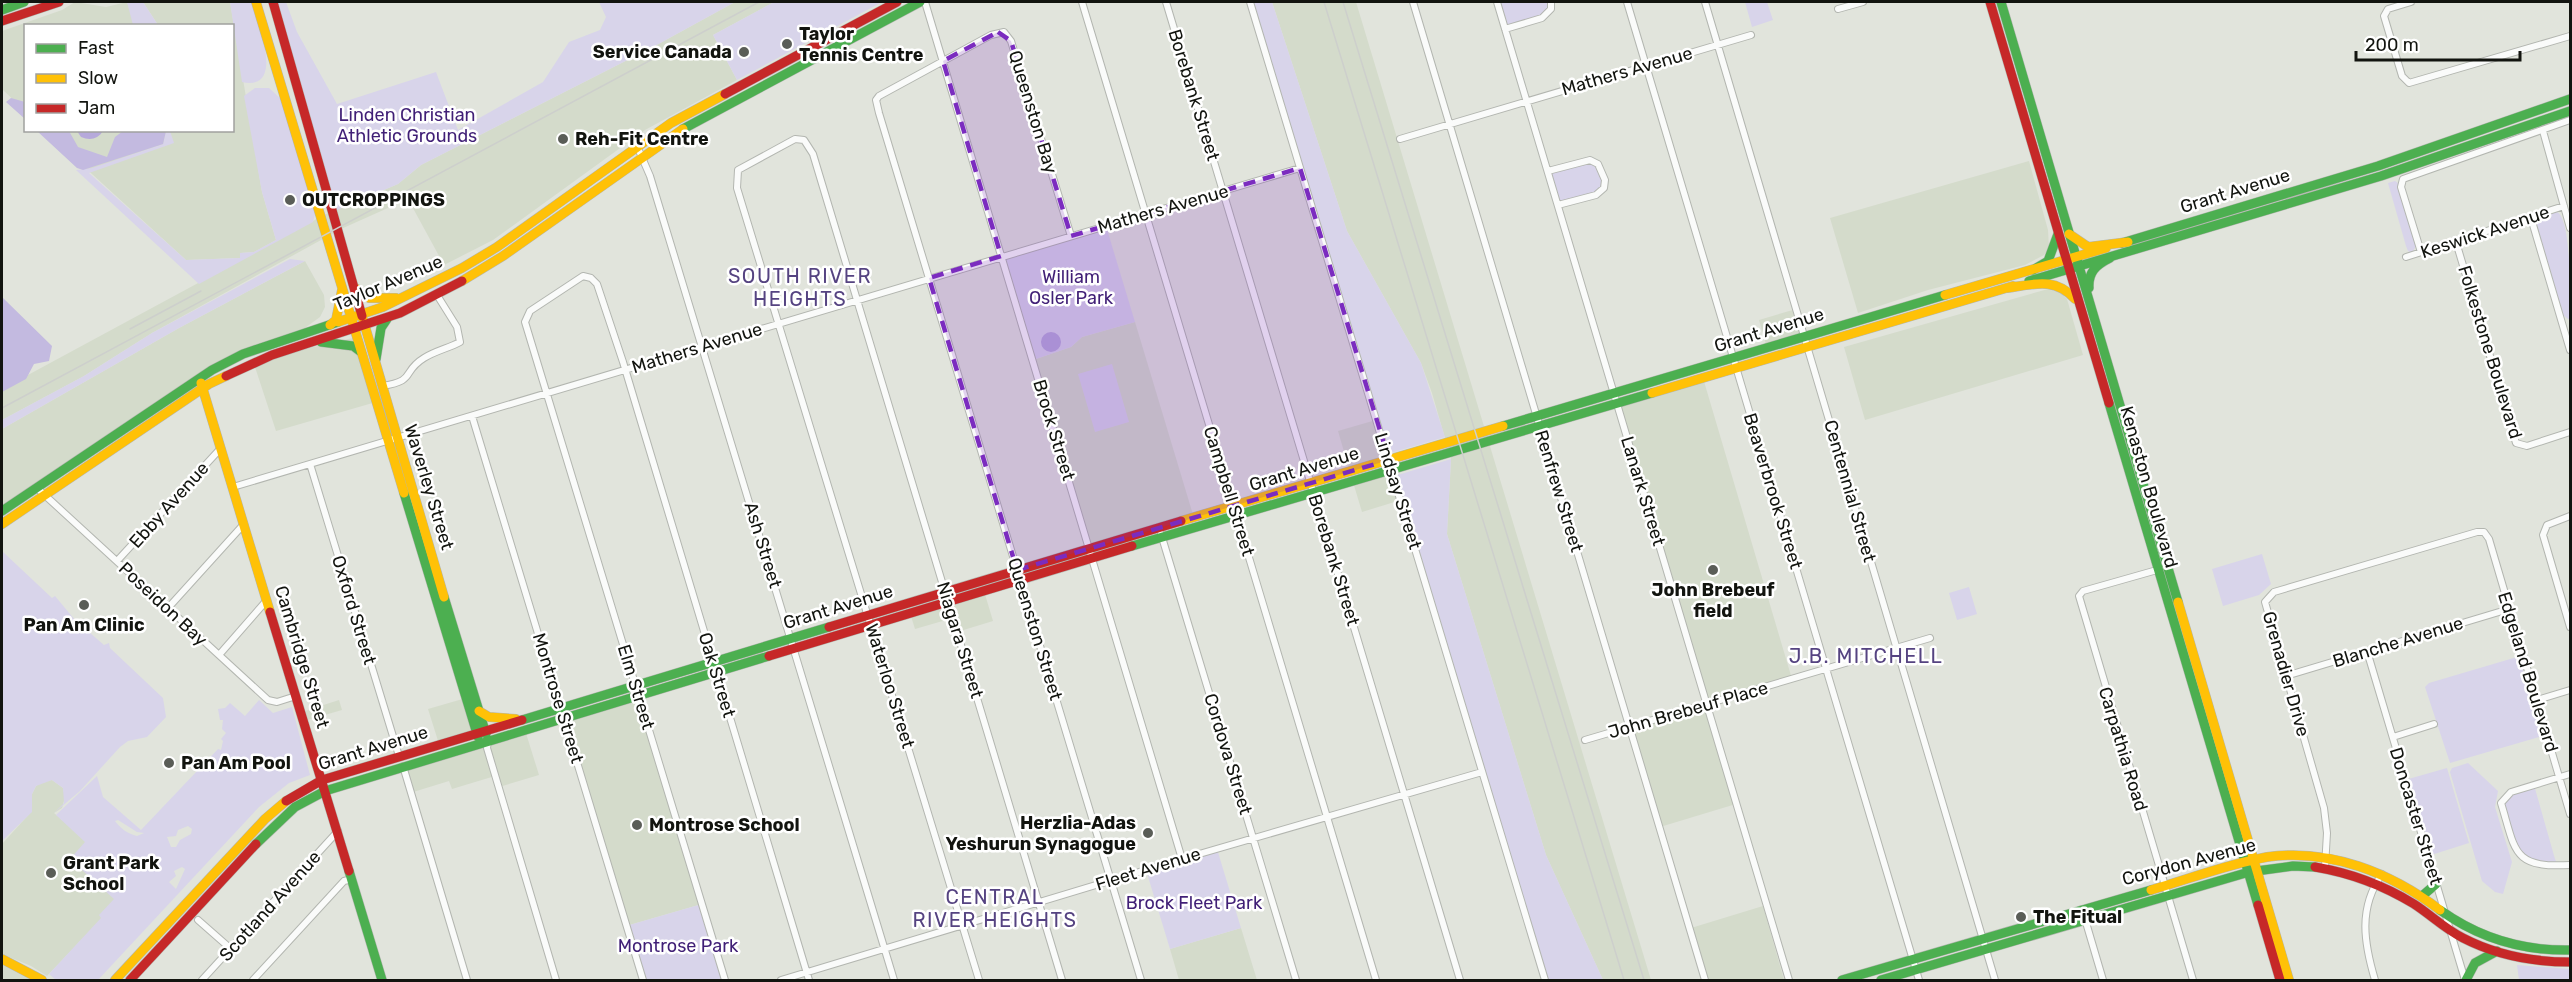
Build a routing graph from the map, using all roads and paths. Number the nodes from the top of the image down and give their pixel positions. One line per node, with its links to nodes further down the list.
1 (24, 2): 21 (main road)
2 (58, 2): 22 (main road)
3 (256, 2): 61 (main road, Waverley Street)
4 (273, 2): 63 (main road, Waverley Street)
5 (897, 2): 28 (main road, Taylor Avenue)
6 (920, 2): 30 (main road, Taylor Avenue)
7 (925, 2): 27 (street, Brock Street)
8 (1082, 2): 45 (street, Campbell Street)
9 (1166, 2): 42 (street, Borebank Street)
10 (1250, 2): 40 (street, Lindsay Street)
11 (1413, 2): 35 (street, Renfrew Street)
12 (1497, 2): 23 (street, Lanark Street)
13 (1551, 2): 23 (street)
14 (1627, 2): 29 (street, Beaverbrook Street)
15 (1705, 2): 26 (street, Centennial Street)
16 (1863, 2): 20 (street)
17 (1990, 2): 48 (main road, Kenaston Boulevard)
18 (2001, 2): 49 (main road, Kenaston Boulevard)
19 (2411, 2): 25 (street)
20 (1838, 9)
21 (2, 10)
22 (2, 21)
23 (1505, 28): 32 (street, Lanark Street)
24 (1751, 35): 26 (street, Mathers Avenue)
25 (2571, 36)
26 (1718, 45): 29 (street, Mathers Avenue); 78 (street, Centennial Street)
27 (943, 61): 50 (street, Queenston Bay); 54 (street, Brock Street); 60 (street, Queenston Bay)
28 (778, 65): 30 (main road); 38 (main road, Taylor Avenue)
29 (1646, 66): 32 (street, Mathers Avenue); 84 (street, Beaverbrook Street)
30 (770, 82): 39 (main road, Taylor Avenue)
31 (2571, 99): 51 (main road, Grant Avenue)
32 (1527, 100): 35 (street, Mathers Avenue); 41 (street, Lanark Street)
33 (2571, 111): 57 (main road, Grant Avenue)
34 (2571, 120): 36 (street)
35 (1450, 124): 37 (street, Mathers Avenue); 95 (street, Renfrew Street)
36 (2543, 131): 44 (street); 53 (street)
37 (1400, 139)
38 (637, 146): 39 (street, Ash Street); 65 (main road, Taylor Avenue)
39 (642, 156): 64 (main road, Taylor Avenue); 80 (street, Ash Street)
40 (1300, 168): 42 (street, Mathers Avenue); 100 (street, Lindsay Street)
41 (1548, 171): 43 (street, Lanark Street); 43 (street)
42 (1223, 192): 45 (street, Mathers Avenue); 103 (street, Borebank Street)
43 (1558, 205): 92 (street, Lanark Street)
44 (2564, 206): 46 (street, Keswick Avenue); 47 (street)
45 (1146, 215): 50 (street, Mathers Avenue); 109 (street, Campbell Street)
46 (2531, 218): 52 (street, Keswick Avenue); 76 (street)
47 (2571, 228)
48 (2058, 232): 55 (main road, Kenaston Boulevard); 59 (main road)
49 (2068, 234): 51 (main road); 55 (main road, Kenaston Boulevard)
50 (1071, 236): 54 (street, Mathers Avenue)
51 (2128, 242): 55 (main road, Grant Avenue)
52 (2456, 242): 53 (street, Keswick Avenue); 97 (street, Folkestone Boulevard)
53 (2421, 252): 56 (street, Keswick Avenue)
54 (1001, 256): 60 (street, Mathers Avenue); 116 (street, Brock Street)
55 (2071, 257): 58 (main road, Kenaston Boulevard); 59 (main road, Grant Avenue)
56 (2406, 257)
57 (2110, 258): 58 (main road, Grant Avenue); 71 (main road)
58 (2074, 268): 62 (main road, Grant Avenue); 67 (main road, Kenaston Boulevard); 71 (main road, Kenaston Boulevard)
59 (2033, 270): 78 (main road, Grant Avenue)
60 (929, 278): 66 (street, Mathers Avenue); 119 (street, Queenston Street)
61 (343, 288): 70 (main road, Waverley Street); 74 (main road)
62 (2007, 288): 67 (main road); 81 (main road, Grant Avenue)
63 (357, 289): 65 (main road); 68 (main road, Waverley Street)
64 (437, 295): 69 (main road, Taylor Avenue); 89 (street)
65 (405, 297): 68 (main road, Taylor Avenue)
66 (858, 299): 72 (street, Mathers Avenue); 72 (street, Niagara Street); 122 (street, Niagara Street)
67 (2079, 303): 120 (main road, Kenaston Boulevard)
68 (363, 315): 70 (main road, Taylor Avenue); 75 (main road, Waverley Street)
69 (387, 318): 75 (main road, Taylor Avenue); 85 (main road)
70 (352, 319): 74 (main road, Taylor Avenue); 77 (main road, Waverley Street)
71 (2094, 320): 171 (main road, Kenaston Boulevard)
72 (780, 323): 80 (street, Mathers Avenue); 129 (street, Waterloo Street)
73 (2571, 323): 76 (street)
74 (329, 326): 88 (main road, Taylor Avenue)
75 (366, 326): 77 (main road, Taylor Avenue); 85 (main road, Waverley Street)
76 (2564, 327): 82 (street)
77 (355, 330): 79 (main road, Taylor Avenue); 83 (main road, Waverley Street)
78 (1804, 337): 81 (street, Centennial Street); 84 (main road, Grant Avenue)
79 (316, 342): 83 (main road); 90 (main road, Taylor Avenue)
80 (702, 346): 86 (street, Mathers Avenue); 132 (street, Ash Street)
81 (1807, 347): 87 (main road, Grant Avenue); 135 (street, Centennial Street)
82 (2571, 350)
83 (361, 352): 98 (main road, Waverley Street)
84 (1733, 358): 87 (street, Beaverbrook Street); 92 (main road, Grant Avenue)
85 (375, 364): 89 (main road, Waverley Street)
86 (625, 369): 91 (street, Mathers Avenue); 91 (street, Oak Street); 138 (street, Oak Street)
87 (1736, 369): 93 (main road, Grant Avenue); 139 (street, Beaverbrook Street)
88 (200, 378): 90 (main road, Cambridge Street); 105 (main road, Taylor Avenue)
89 (382, 386): 98 (main road, Waverley Street)
90 (202, 388): 99 (main road, Cambridge Street); 107 (main road, Taylor Avenue)
91 (547, 393): 94 (street, Mathers Avenue); 142 (street, Elm Street)
92 (1614, 393): 93 (street, Lanark Street); 95 (main road, Grant Avenue)
93 (1617, 403): 96 (main road, Grant Avenue); 146 (street, Lanark Street)
94 (472, 416): 98 (street, Mathers Avenue); 147 (street, Montrose Street)
95 (1536, 416): 96 (street, Renfrew Street); 100 (main road, Grant Avenue)
96 (1540, 426): 102 (main road, Grant Avenue); 152 (street, Renfrew Street)
97 (2571, 432)
98 (393, 439): 101 (street, Mathers Avenue); 148 (main road, Waverley Street); 153 (main road, Waverley Street)
99 (220, 448): 104 (main road, Cambridge Street); 118 (street, Ebby Avenue)
100 (1389, 460): 102 (street, Lindsay Street); 103 (main road, Grant Avenue)
101 (310, 464): 104 (street, Mathers Avenue); 157 (street, Oxford Street)
102 (1392, 471): 106 (main road, Grant Avenue); 159 (street, Lindsay Street)
103 (1311, 484): 106 (street, Borebank Street); 109 (main road, Grant Avenue)
104 (233, 487): 112 (main road, Cambridge Street)
105 (37, 488): 107 (street, Poseidon Bay); 108 (main road, Taylor Avenue)
106 (1314, 494): 109 (main road, Grant Avenue); 164 (street, Borebank Street)
107 (45, 495): 111 (main road, Taylor Avenue); 118 (street, Poseidon Bay)
108 (2, 511)
109 (1235, 512): 113 (main road, Grant Avenue); 115 (main road, Grant Avenue); 166 (street, Campbell Street)
110 (2571, 516): 125 (street)
111 (2, 524)
112 (244, 524): 124 (main road, Cambridge Street); 127 (street)
113 (1159, 528): 115 (street, Cordova Street); 116 (main road, Grant Avenue)
114 (2484, 532): 128 (street, Edgeland Boulevard); 141 (street, Grenadier Drive)
115 (1162, 539): 117 (main road, Grant Avenue); 168 (street, Cordova Street)
116 (1089, 548): 117 (street, Brock Street); 119 (main road, Grant Avenue)
117 (1092, 558): 121 (main road, Grant Avenue); 170 (street, Brock Street)
118 (117, 561): 127 (street, Poseidon Bay)
119 (1017, 570): 121 (street, Queenston Street); 122 (main road, Grant Avenue)
120 (2157, 570): 171 (main road, Kenaston Boulevard); 179 (street, Carpathia Road)
121 (1020, 580): 126 (main road, Grant Avenue); 177 (street, Queenston Street)
122 (945, 591): 126 (street, Niagara Street); 129 (main road, Grant Avenue)
123 (2571, 598): 125 (street)
124 (267, 600): 137 (street); 144 (main road, Cambridge Street)
125 (2563, 601): 131 (street)
126 (948, 602): 130 (main road, Grant Avenue); 182 (street, Niagara Street)
127 (168, 608): 137 (street, Poseidon Bay)
128 (2509, 609): 136 (street, Blanche Avenue); 145 (street, Edgeland Boulevard)
129 (868, 614): 130 (street, Waterloo Street); 132 (main road, Grant Avenue)
130 (871, 625): 134 (main road, Grant Avenue); 188 (street, Waterloo Street)
131 (2571, 627)
132 (791, 638): 134 (street, Ash Street); 138 (main road, Grant Avenue)
133 (1930, 638): 135 (street, John Brebeuf Place)
134 (794, 648): 140 (main road, Grant Avenue); 194 (street, Ash Street)
135 (1896, 649): 139 (street, John Brebeuf Place); 191 (street, Centennial Street)
136 (2367, 651): 141 (street, Blanche Avenue); 154 (street, Doncaster Street)
137 (219, 655): 144 (street, Poseidon Bay)
138 (713, 662): 140 (street, Oak Street); 142 (main road, Grant Avenue)
139 (1826, 669): 146 (street, John Brebeuf Place); 199 (street, Beaverbrook Street)
140 (716, 672): 142 (main road, Grant Avenue); 202 (street, Oak Street)
141 (2286, 676): 169 (street, Grenadier Drive)
142 (637, 690): 147 (main road, Grant Avenue); 149 (main road, Grant Avenue); 212 (street, Elm Street)
143 (2571, 690): 145 (street)
144 (296, 696): 162 (main road, Cambridge Street)
145 (2537, 700): 161 (street, Edgeland Boulevard)
146 (1707, 704): 152 (street, John Brebeuf Place); 224 (street, Lanark Street)
147 (561, 708): 149 (street, Montrose Street); 150 (main road, Grant Avenue)
148 (479, 711): 150 (main road); 153 (main road, Waverley Street)
149 (563, 718): 156 (main road, Grant Avenue); 211 (street, Montrose Street)
150 (521, 720): 153 (main road, Grant Avenue)
151 (2434, 724): 154 (street)
152 (1630, 727): 155 (street, John Brebeuf Place); 223 (street, Renfrew Street)
153 (481, 732): 156 (main road, Waverley Street); 157 (main road, Grant Avenue)
154 (2392, 737): 178 (street, Doncaster Street)
155 (1585, 740)
156 (484, 742): 158 (main road, Grant Avenue); 210 (street, Waverley Street)
157 (399, 756): 162 (main road, Grant Avenue)
158 (403, 766): 163 (main road, Grant Avenue); 209 (street)
159 (1482, 772): 164 (street, Fleet Avenue); 222 (street, Lindsay Street)
160 (2571, 774): 161 (street)
161 (2560, 777): 165 (street, Edgeland Boulevard); 172 (street)
162 (322, 780): 163 (main road, Cambridge Street); 204 (main road, Grant Avenue)
163 (325, 790): 167 (main road, Cambridge Street); 205 (main road, Grant Avenue)
164 (1404, 794): 166 (street, Fleet Avenue); 221 (street, Borebank Street)
165 (2571, 814)
166 (1327, 818): 168 (street, Fleet Avenue); 220 (street, Campbell Street)
167 (338, 831): 176 (main road, Cambridge Street); 193 (street, Scotland Avenue)
168 (1253, 838): 170 (street, Fleet Avenue); 219 (street, Cordova Street)
169 (2326, 856): 171 (main road, Corydon Avenue); 173 (street, Grenadier Drive); 175 (main road, Corydon Avenue)
170 (1182, 859): 177 (street, Fleet Avenue)
171 (2250, 861): 174 (main road, Kenaston Boulevard); 179 (main road, Corydon Avenue)
172 (2571, 865)
173 (2325, 867): 174 (main road, Corydon Avenue); 175 (main road, Corydon Avenue)
174 (2253, 871): 180 (main road, Corydon Avenue); 231 (main road, Kenaston Boulevard); 232 (main road, Kenaston Boulevard)
175 (2379, 878): 181 (main road, Corydon Avenue); 184 (main road, Corydon Avenue); 233 (street)
176 (352, 879): 207 (street); 208 (main road, Cambridge Street)
177 (1111, 881): 182 (street, Fleet Avenue); 218 (street, Queenston Street)
178 (2436, 884): 181 (main road); 185 (street, Doncaster Street)
179 (2165, 886): 180 (street, Carpathia Road); 183 (main road, Corydon Avenue)
180 (2168, 896): 187 (main road, Corydon Avenue); 230 (street, Carpathia Road)
181 (2426, 898): 184 (main road); 185 (main road, Corydon Avenue)
182 (1039, 903): 188 (street, Fleet Avenue); 217 (street, Niagara Street)
183 (2082, 909): 187 (street); 191 (main road, Corydon Avenue)
184 (2422, 911): 190 (main road, Corydon Avenue)
185 (2445, 912): 189 (main road, Corydon Avenue); 190 (street, Doncaster Street)
186 (198, 920): 193 (street)
187 (2085, 920): 195 (main road, Corydon Avenue); 229 (street)
188 (962, 926): 194 (street, Fleet Avenue); 216 (street, Waterloo Street)
189 (2472, 930): 192 (main road); 196 (main road, Corydon Avenue)
190 (2450, 931): 192 (main road, Corydon Avenue); 234 (street, Doncaster Street)
191 (1982, 939): 195 (street, Centennial Street); 199 (main road, Corydon Avenue)
192 (2467, 940): 197 (main road, Corydon Avenue)
193 (231, 949): 206 (street, Scotland Avenue)
194 (885, 949): 202 (street, Fleet Avenue); 215 (street, Ash Street)
195 (1986, 950): 201 (main road, Corydon Avenue); 228 (street, Centennial Street)
196 (2571, 950)
197 (2497, 951): 200 (main road, Corydon Avenue); 234 (main road)
198 (2, 959): 203 (main road)
199 (1913, 960): 201 (street, Beaverbrook Street); 225 (main road, Corydon Avenue)
200 (2571, 962)
201 (1916, 970): 226 (main road, Corydon Avenue); 227 (street, Beaverbrook Street)
202 (807, 972): 213 (street, Fleet Avenue); 214 (street, Oak Street)
203 (42, 981)
204 (115, 981)
205 (130, 981)
206 (202, 981)
207 (253, 981)
208 (382, 981)
209 (468, 981)
210 (556, 981)
211 (643, 981)
212 (724, 981)
213 (781, 981)
214 (809, 981)
215 (894, 981)
216 (979, 981)
217 (1062, 981)
218 (1141, 981)
219 (1296, 981)
220 (1376, 981)
221 (1460, 981)
222 (1545, 981)
223 (1705, 981)
224 (1790, 981)
225 (1842, 981)
226 (1881, 981)
227 (1919, 981)
228 (1995, 981)
229 (2103, 981)
230 (2193, 981)
231 (2280, 981)
232 (2289, 981)
233 (2375, 981)
234 (2466, 981)

